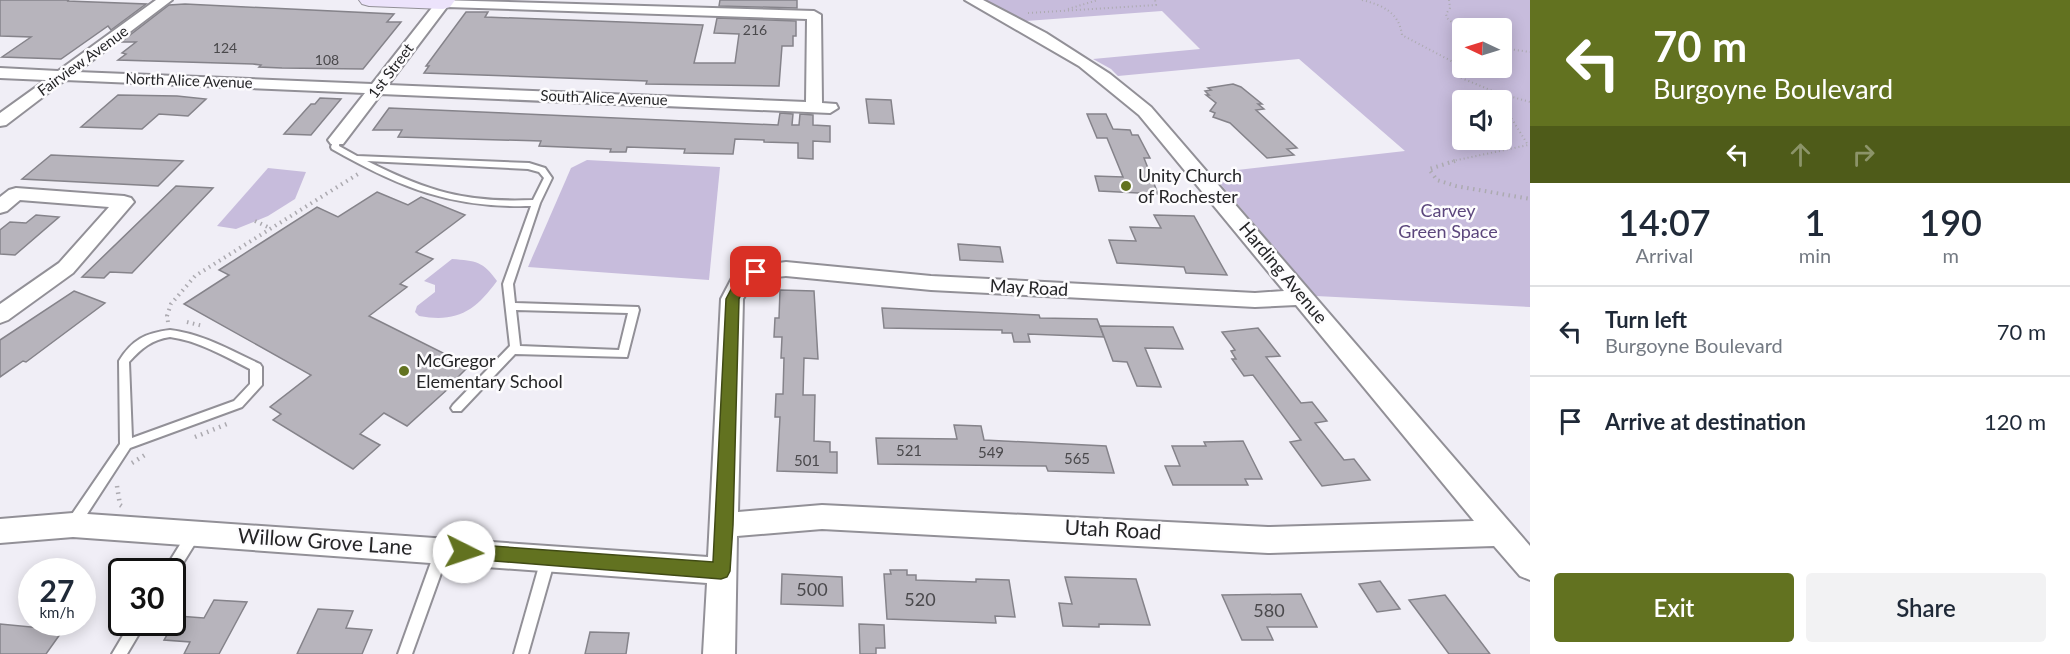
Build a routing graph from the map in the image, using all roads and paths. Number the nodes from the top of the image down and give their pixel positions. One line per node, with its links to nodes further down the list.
1 (165, 0): 15 (street, Fairview Avenue)
2 (369, 0): 8 (street)
3 (972, 0): 10 (street, Harding Avenue)
4 (1098, 0): 9 (path)
5 (1155, 0): 9 (path)
6 (1362, 0): 17 (path)
7 (1449, 0): 11 (path)
8 (444, 1): 16 (street, 1st Street); 16 (street, South Alice Avenue)
9 (1062, 11): 10 (path)
10 (1000, 14): 31 (street, Harding Avenue)
11 (1452, 23)
12 (1512, 49): 13 (path)
13 (1530, 52)
14 (0, 73): 15 (street, North Alice Avenue)
15 (64, 76): 16 (street, North Alice Avenue); 21 (street, Fairview Avenue)
16 (378, 89): 22 (street, 1st Street)
17 (1490, 90)
18 (1512, 97): 19 (path)
19 (1530, 102)
20 (1512, 120): 23 (path)
21 (0, 121)
22 (337, 140): 25 (lane)
23 (1512, 148)
24 (1504, 150): 26 (path)
25 (354, 158): 27 (lane); 27 (lane)
26 (1530, 199)
27 (536, 203): 32 (lane)
28 (0, 207): 33 (street)
29 (255, 221): 30 (path)
30 (271, 228)
31 (1302, 297): 38 (street, May Road); 41 (street, Harding Avenue)
32 (512, 306): 34 (lane); 34 (lane)
33 (0, 315)
34 (511, 350): 35 (lane)
35 (457, 408)
36 (126, 445): 36 (lane); 37 (lane)
37 (73, 525): 39 (street, Willow Grove Lane); 40 (street, Willow Grove Lane)
38 (725, 525): 41 (street, Utah Road); 46 (street)
39 (0, 531)
40 (195, 532): 42 (street, Willow Grove Lane); 43 (lane)
41 (1501, 532): 45 (street, Harding Avenue)
42 (442, 551): 44 (street, Willow Grove Lane); 49 (lane)
43 (179, 558)
44 (549, 558): 46 (street, Willow Grove Lane); 50 (lane)
45 (1530, 567)
46 (721, 571): 51 (street)
47 (130, 636): 48 (lane)
48 (119, 654)
49 (405, 654)
50 (521, 654)
51 (718, 654)

